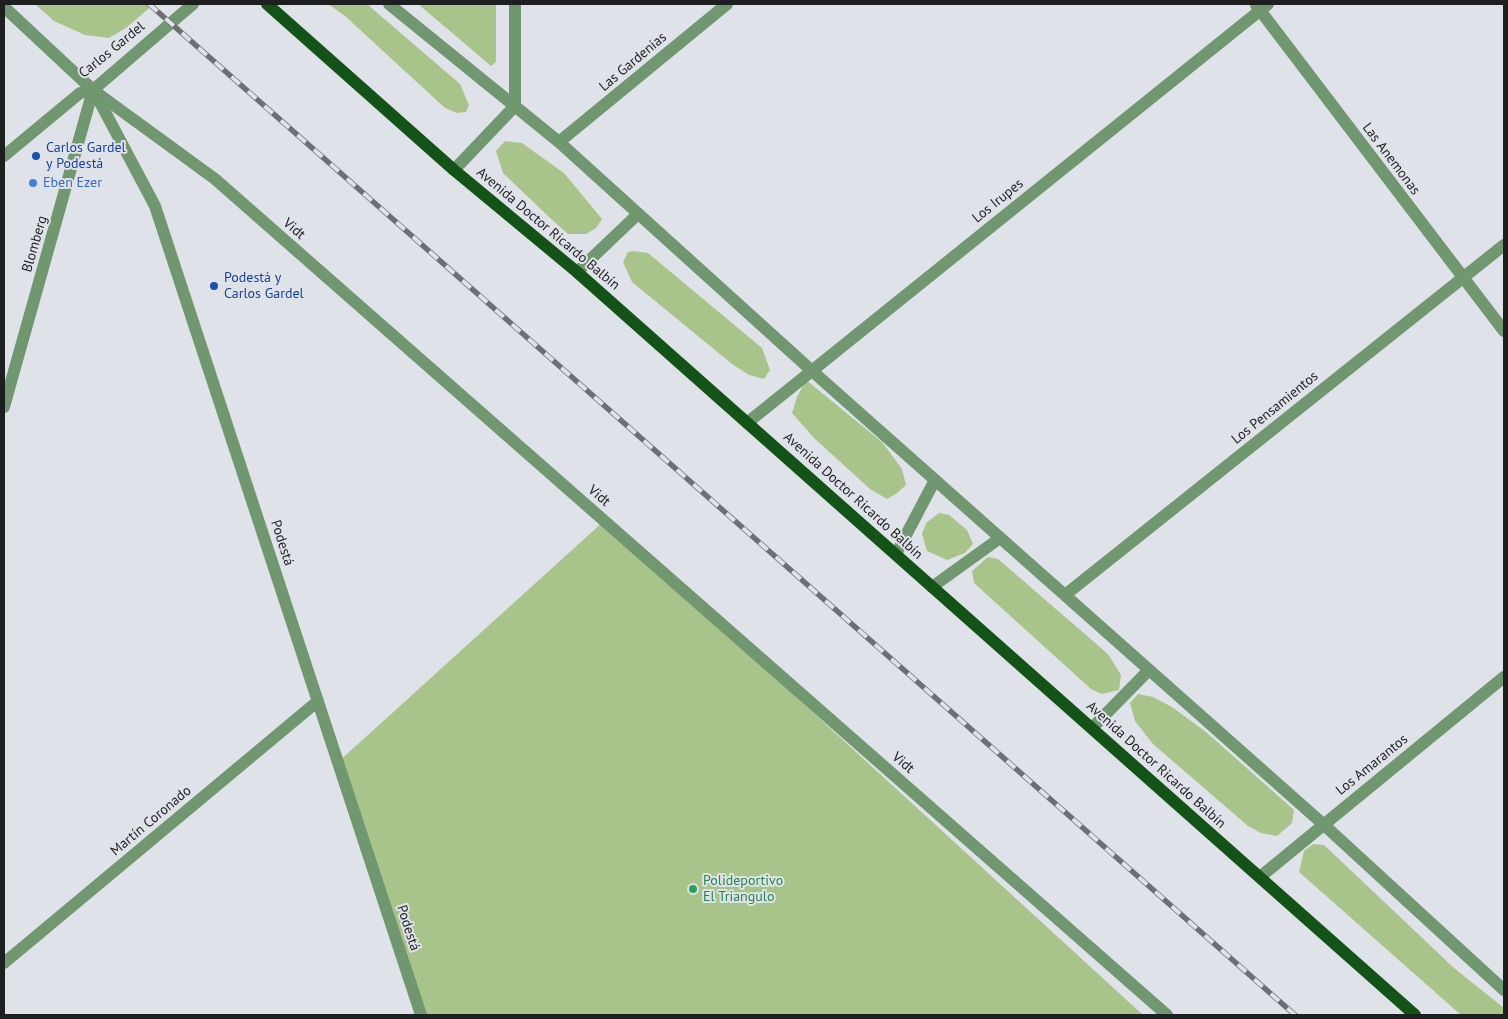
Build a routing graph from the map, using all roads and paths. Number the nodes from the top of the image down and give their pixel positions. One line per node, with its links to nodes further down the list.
1 (193, 4): 8 (street, Carlos Gardel)
2 (267, 4): 12 (main road, Avenida Doctor Ricardo Balbín)
3 (389, 4): 9 (street)
4 (515, 4): 9 (street)
5 (727, 4): 10 (street, Las Gardenias)
6 (1261, 6): 16 (street, Las Anemonas); 18 (street, Los Irupes)
7 (4, 7): 8 (street, Vidt)
8 (93, 90): 11 (street, Carlos Gardel); 19 (street, Blomberg); 28 (street, Podestá); 35 (street, Vidt)
9 (515, 106): 10 (street); 12 (street)
10 (559, 142): 13 (street)
11 (4, 156)
12 (454, 170): 15 (main road, Avenida Doctor Ricardo Balbín)
13 (638, 214): 15 (street); 18 (street)
14 (1504, 245): 16 (street, Los Pensamientos)
15 (576, 272): 20 (main road, Avenida Doctor Ricardo Balbín)
16 (1462, 278): 17 (street, Las Anemonas); 25 (street, Los Pensamientos)
17 (1504, 331)
18 (811, 370): 20 (street, Los Irupes); 21 (street)
19 (4, 407)
20 (748, 423): 23 (main road, Avenida Doctor Ricardo Balbín)
21 (935, 480): 22 (street); 23 (street)
22 (1000, 538): 24 (street); 25 (street)
23 (896, 554): 24 (main road, Avenida Doctor Ricardo Balbín)
24 (932, 587): 29 (main road, Avenida Doctor Ricardo Balbín)
25 (1065, 595): 26 (street)
26 (1149, 670): 29 (street); 30 (street)
27 (1504, 677): 30 (street, Los Amarantos)
28 (318, 701): 32 (street, Martín Coronado); 34 (street, Podestá)
29 (1092, 728): 31 (main road, Avenida Doctor Ricardo Balbín)
30 (1323, 824): 31 (street, Los Amarantos); 33 (street)
31 (1260, 877): 36 (main road, Avenida Doctor Ricardo Balbín)
32 (4, 963)
33 (1504, 990)
34 (421, 1015)
35 (1167, 1015)
36 (1415, 1015)

